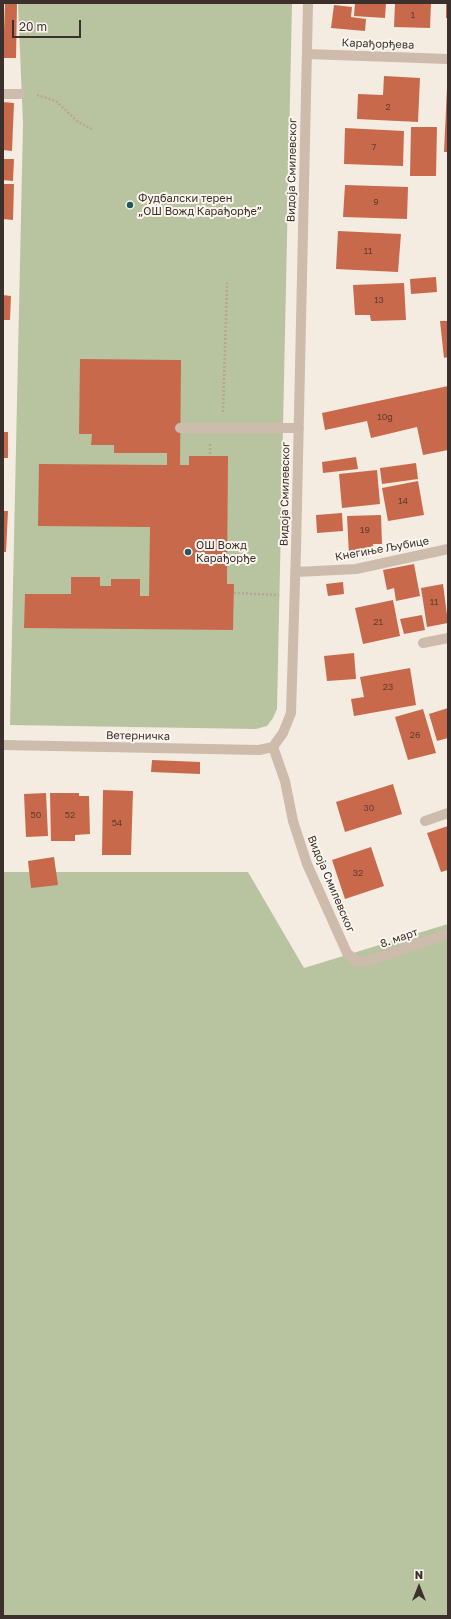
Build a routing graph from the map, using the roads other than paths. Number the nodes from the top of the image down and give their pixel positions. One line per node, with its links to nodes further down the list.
1 (308, 3): 2 (street, Видоја Смилевског)
2 (307, 54): 3 (street, Карађорђева); 7 (street, Видоја Смилевског)
3 (448, 59)
4 (3, 94): 5 (street)
5 (20, 94)
6 (180, 428): 7 (street)
7 (299, 428): 9 (street, Видоја Смилевског)
8 (448, 549): 9 (street, Кнегиње Љубице)
9 (296, 572): 13 (street, Видоја Смилевског)
10 (448, 638): 11 (street)
11 (423, 643)
12 (3, 745): 13 (street, Ветерничка)
13 (273, 747): 17 (street, Видоја Смилевског)
14 (448, 813): 15 (street)
15 (425, 820)
16 (448, 934): 17 (street, 8. март)
17 (357, 962)

